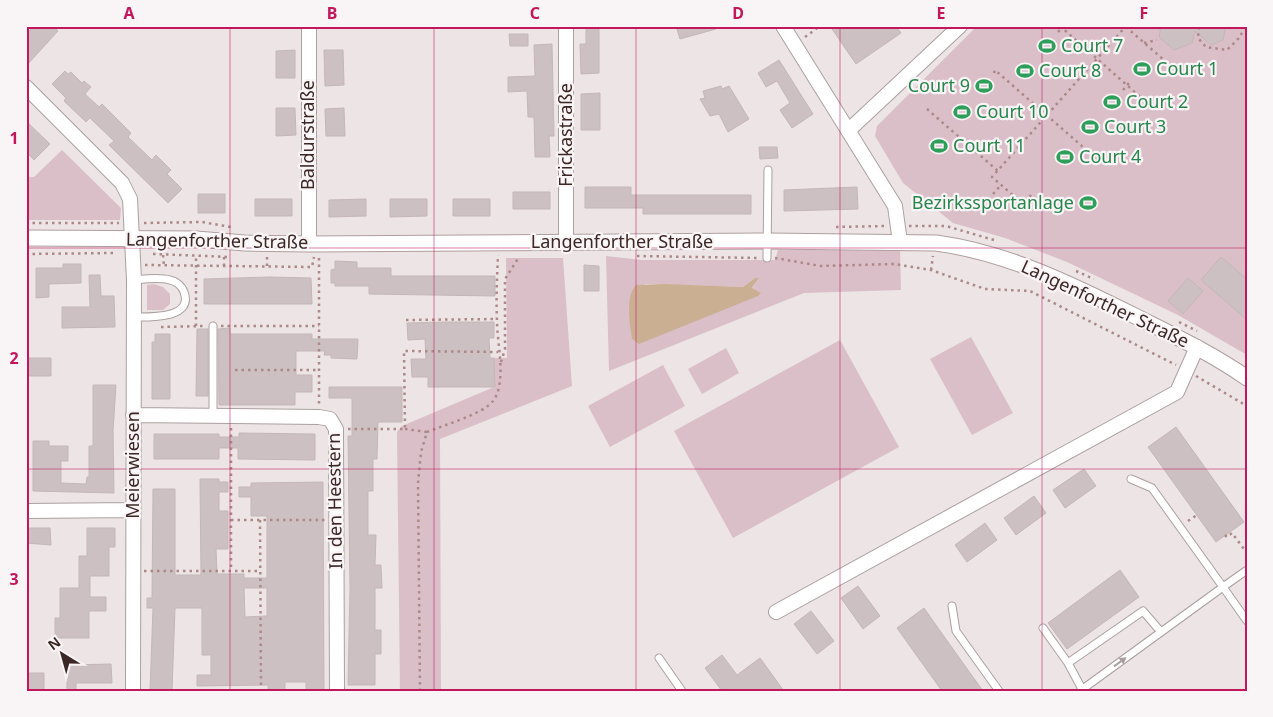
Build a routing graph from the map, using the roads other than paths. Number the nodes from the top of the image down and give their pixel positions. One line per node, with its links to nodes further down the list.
1 (309, 26): 12 (street, Baldurstraße)
2 (566, 26): 11 (street, Frickastraße)
3 (783, 26): 6 (street)
4 (960, 26): 6 (street)
5 (26, 87): 13 (street, Meierwiesen)
6 (850, 130): 10 (street)
7 (768, 170): 9 (lane)
8 (26, 238): 13 (main road, Langenforther Straße)
9 (768, 241): 10 (main road, Langenforther Straße); 11 (main road, Langenforther Straße); 14 (lane)
10 (900, 242): 18 (main road, Langenforther Straße)
11 (566, 243): 12 (main road, Langenforther Straße)
12 (308, 244): 13 (main road, Langenforther Straße)
13 (132, 252): 15 (street, Meierwiesen)
14 (768, 258)
15 (134, 280): 16 (street, Meierwiesen); 16 (lane)
16 (134, 322): 20 (street, Meierwiesen)
17 (212, 326): 21 (lane)
18 (1197, 347): 19 (main road, Langenforther Straße); 28 (street, Langenforther Straße)
19 (1247, 378)
20 (133, 415): 21 (street, In den Heestern); 23 (street, Meierwiesen)
21 (213, 416): 36 (street, In den Heestern)
22 (1131, 479): 26 (lane)
23 (133, 510): 24 (street); 35 (street, Meierwiesen)
24 (26, 511)
25 (1247, 570): 26 (lane)
26 (1222, 587): 29 (lane); 31 (lane)
27 (952, 606): 38 (lane)
28 (776, 612)
29 (1247, 622)
30 (1043, 628): 33 (lane)
31 (1161, 632): 33 (lane); 34 (lane, one-way to 31)
32 (659, 658): 37 (lane)
33 (1068, 663): 34 (lane)
34 (1081, 690)
35 (133, 691)
36 (337, 691)
37 (682, 691)
38 (999, 691)

